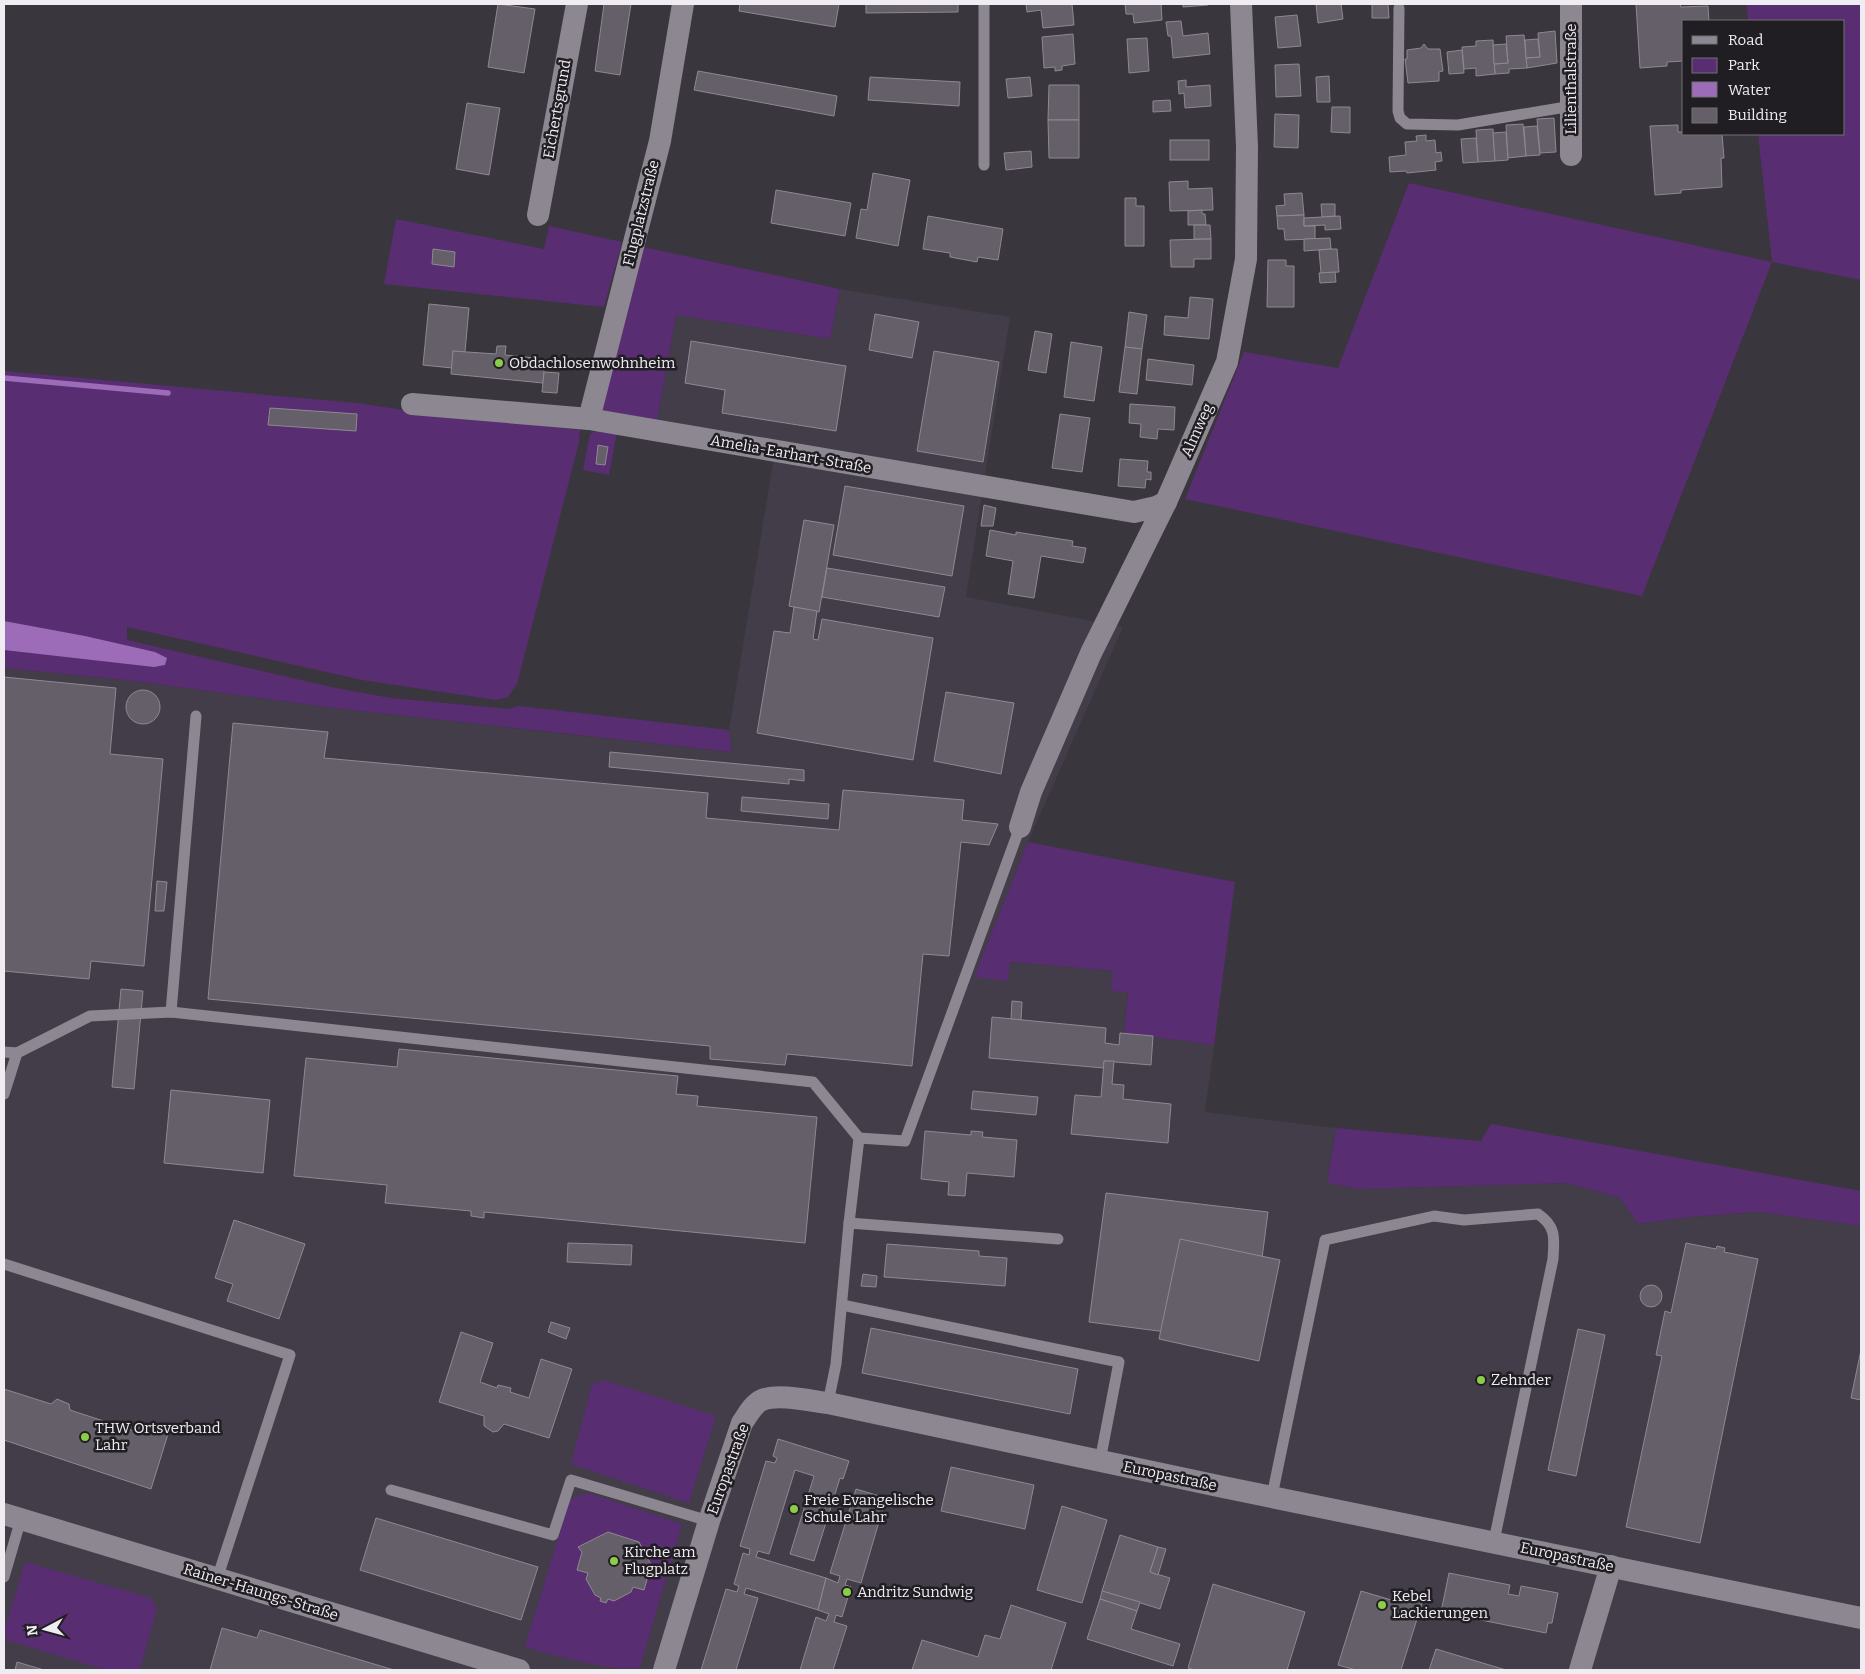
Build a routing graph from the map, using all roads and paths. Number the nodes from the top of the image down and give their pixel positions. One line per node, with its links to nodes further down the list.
1 (577, 4): 10 (street, Eichertsgrund)
2 (683, 4): 12 (street, Flugplatzstraße)
3 (984, 4): 9 (lane)
4 (1241, 4): 13 (street, Almweg)
5 (1571, 4): 7 (street, Lilienthalstraße)
6 (1398, 8): 7 (lane)
7 (1572, 106): 8 (street, Lilienthalstraße)
8 (1571, 155)
9 (984, 165)
10 (538, 215)
11 (412, 404): 12 (street, Amelia-Earhart-Straße)
12 (590, 419): 13 (street, Amelia-Earhart-Straße)
13 (1166, 502): 15 (street, Almweg)
14 (196, 716): 16 (lane)
15 (1020, 827): 20 (lane)
16 (171, 1012): 18 (lane); 20 (lane)
17 (4, 1052): 18 (lane)
18 (17, 1053): 19 (lane)
19 (4, 1094)
20 (859, 1138): 21 (lane)
21 (850, 1223): 22 (lane); 24 (lane)
22 (1058, 1239)
23 (4, 1264): 34 (lane)
24 (842, 1305): 25 (lane); 26 (lane)
25 (828, 1403): 26 (street, Europastraße); 30 (street, Europastraße)
26 (1100, 1461): 28 (street, Europastraße)
27 (391, 1490): 30 (lane)
28 (1272, 1496): 31 (street, Europastraße); 31 (lane)
29 (12, 1517): 33 (lane); 34 (street, Rainer-Haungs-Straße)
30 (709, 1521): 37 (street, Europastraße)
31 (1494, 1541): 32 (street, Europastraße)
32 (1611, 1566): 35 (street, Europastraße); 38 (street)
33 (4, 1577)
34 (216, 1579): 36 (street, Rainer-Haungs-Straße)
35 (1861, 1618)
36 (519, 1670)
37 (664, 1670)
38 (1580, 1670)

